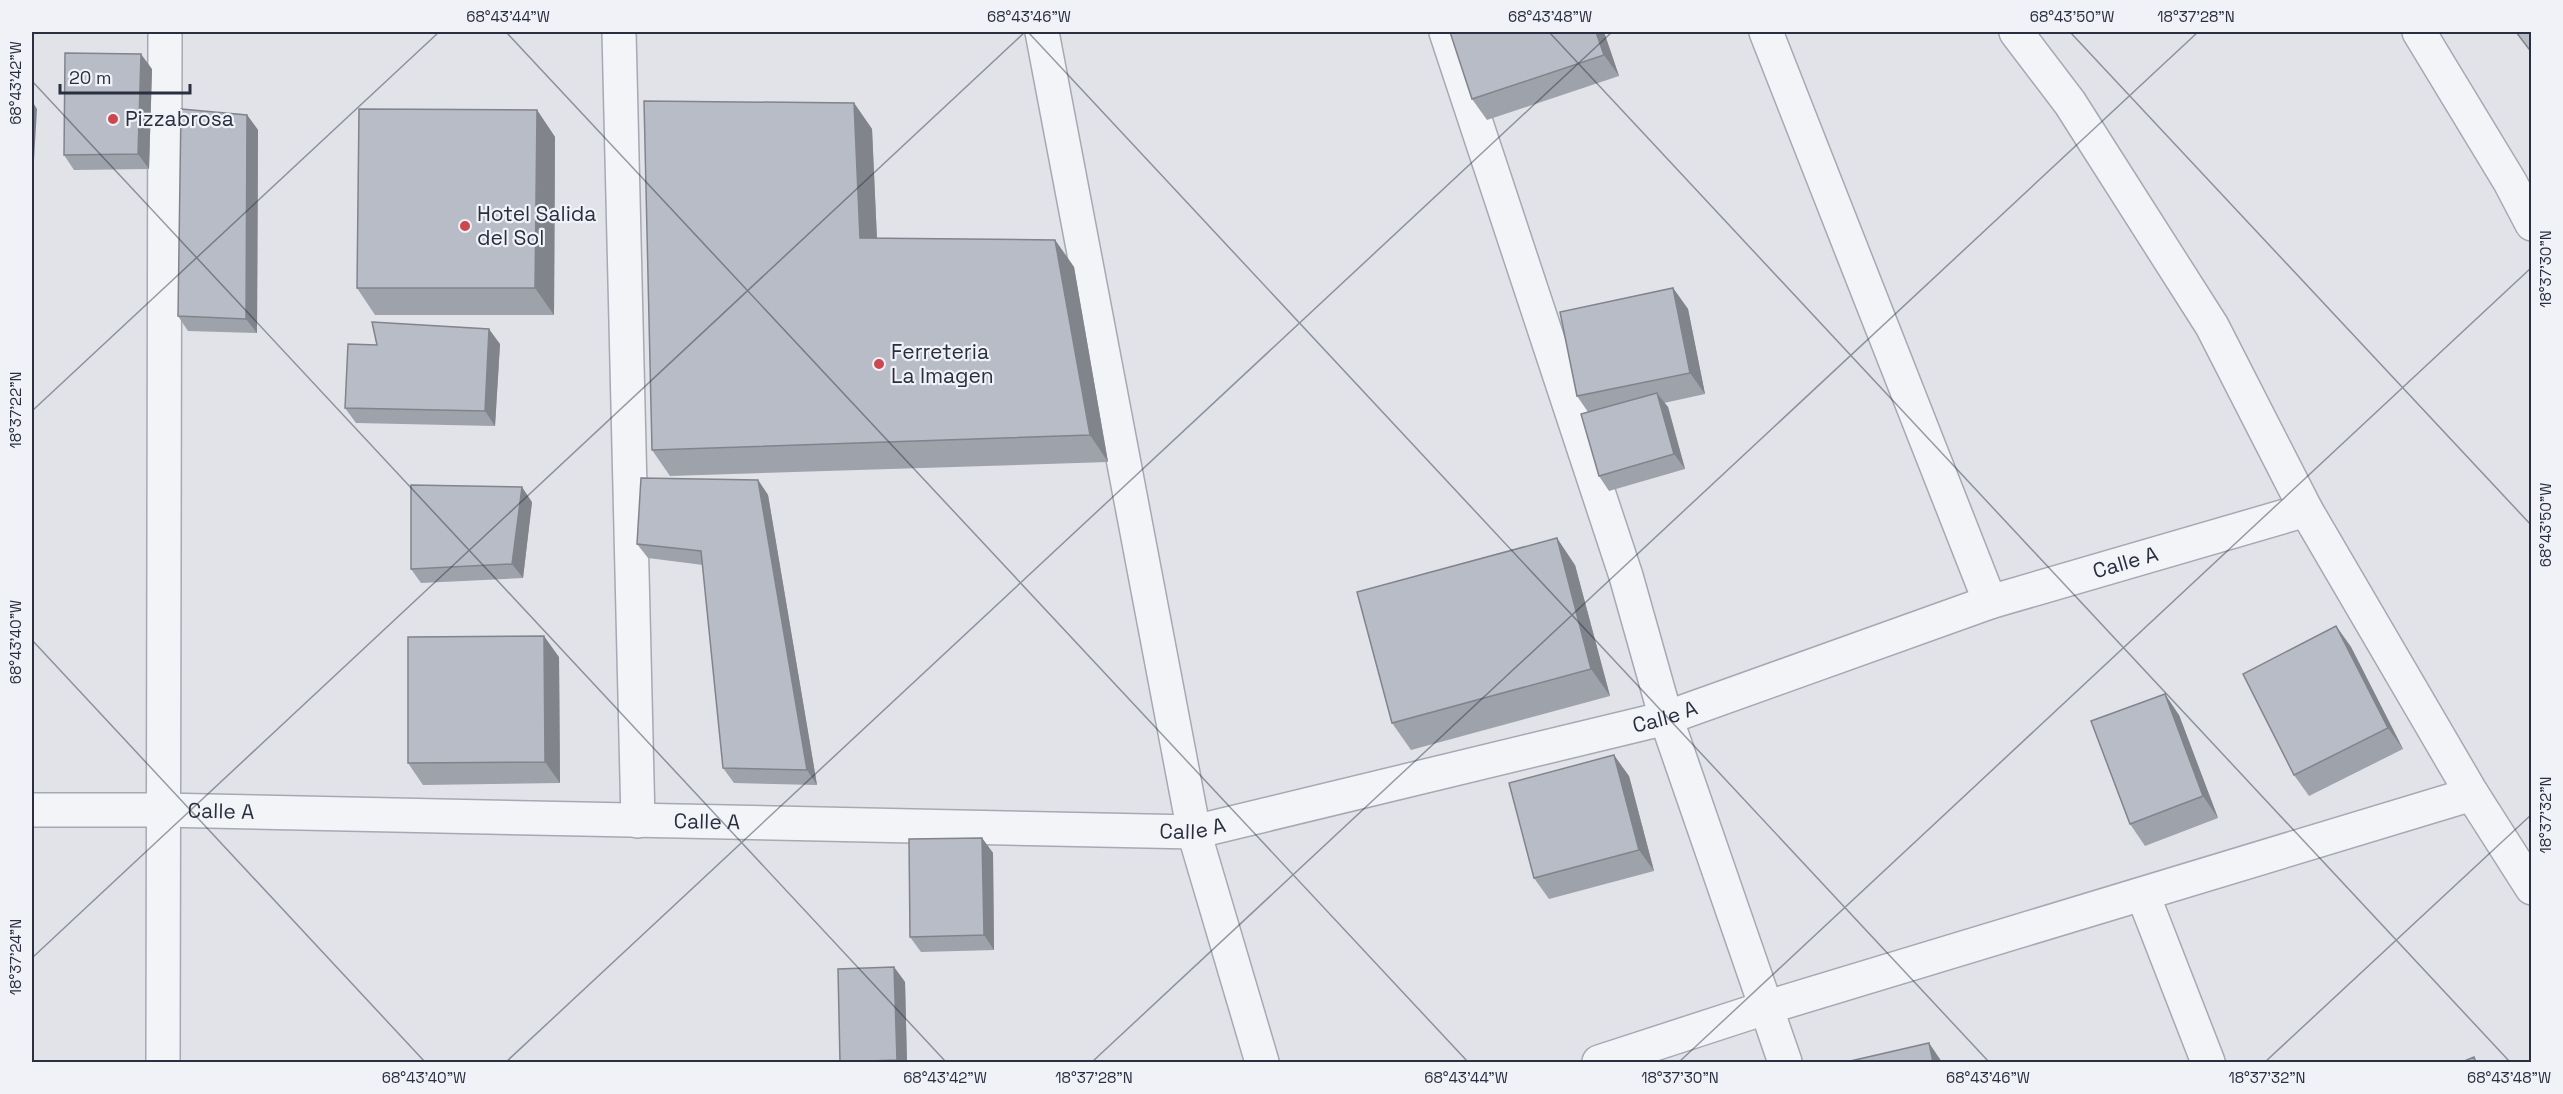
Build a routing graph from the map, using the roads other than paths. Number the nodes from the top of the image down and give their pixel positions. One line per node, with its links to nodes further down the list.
1 (165, 32): 14 (street)
2 (619, 32): 15 (street)
3 (1042, 32): 16 (street)
4 (1446, 32): 11 (street)
5 (1766, 32): 10 (street)
6 (2016, 32): 9 (street)
7 (2419, 32): 8 (street)
8 (2532, 224)
9 (2306, 510): 10 (street, Calle A); 12 (street)
10 (1990, 602): 11 (street, Calle A)
11 (1666, 718): 16 (street, Calle A); 19 (street)
12 (2472, 794): 17 (street); 18 (street)
13 (32, 810): 14 (street, Calle A)
14 (161, 810): 15 (street, Calle A); 20 (street)
15 (638, 820): 16 (street, Calle A)
16 (1194, 832): 21 (street)
17 (2532, 888)
18 (2143, 895): 19 (street); 24 (street)
19 (1768, 1008): 22 (street); 23 (street)
20 (163, 1062)
21 (1262, 1062)
22 (1599, 1062)
23 (1785, 1062)
24 (2208, 1062)

